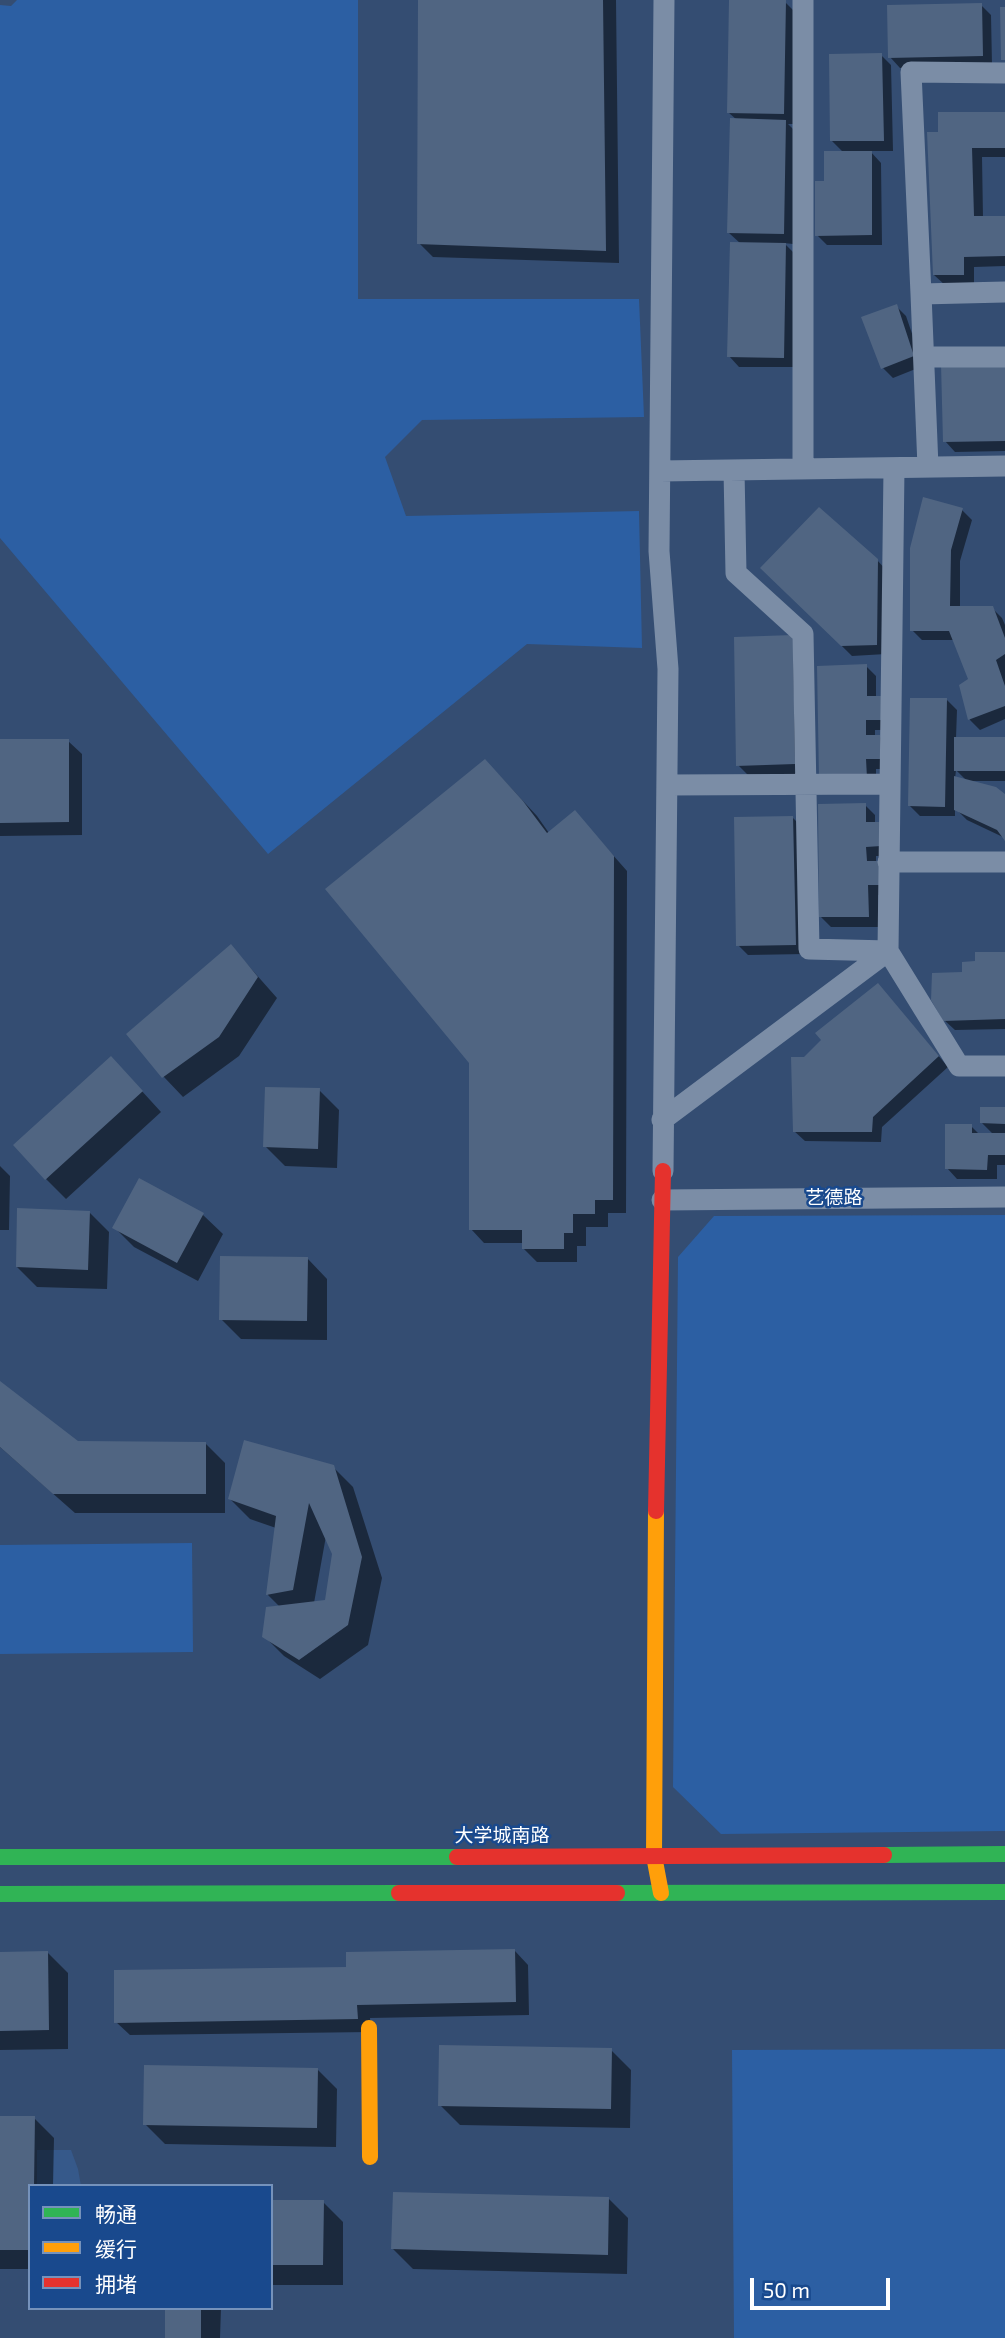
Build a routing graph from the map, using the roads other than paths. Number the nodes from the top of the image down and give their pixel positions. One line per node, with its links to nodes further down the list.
1 (664, 0): 13 (street)
2 (803, 0): 11 (street)
3 (1005, 73): 5 (street)
4 (1005, 292): 5 (street)
5 (921, 294): 6 (street)
6 (924, 357): 7 (street); 9 (street)
7 (1005, 357)
8 (1005, 466): 9 (street)
9 (928, 467): 10 (street)
10 (894, 468): 11 (street); 14 (street)
11 (803, 469): 12 (street)
12 (734, 470): 13 (street); 16 (street)
13 (660, 471): 15 (street)
14 (889, 784): 16 (street); 17 (street)
15 (667, 785): 16 (street); 21 (street)
16 (808, 785): 19 (street)
17 (888, 862): 18 (street); 19 (street)
18 (1005, 862)
19 (888, 951): 20 (street); 21 (street)
20 (1005, 1066)
21 (662, 1120): 22 (street)
22 (663, 1171): 24 (main road)
23 (1005, 1197): 24 (street, 艺德路)
24 (662, 1200): 26 (main road)
25 (1005, 1854): 26 (main road, 大学城南路)
26 (654, 1856): 27 (main road, 大学城南路); 29 (main road)
27 (0, 1857)
28 (1005, 1892): 29 (main road)
29 (661, 1893): 30 (main road)
30 (0, 1894)
31 (369, 2028): 32 (main road)
32 (370, 2157)

